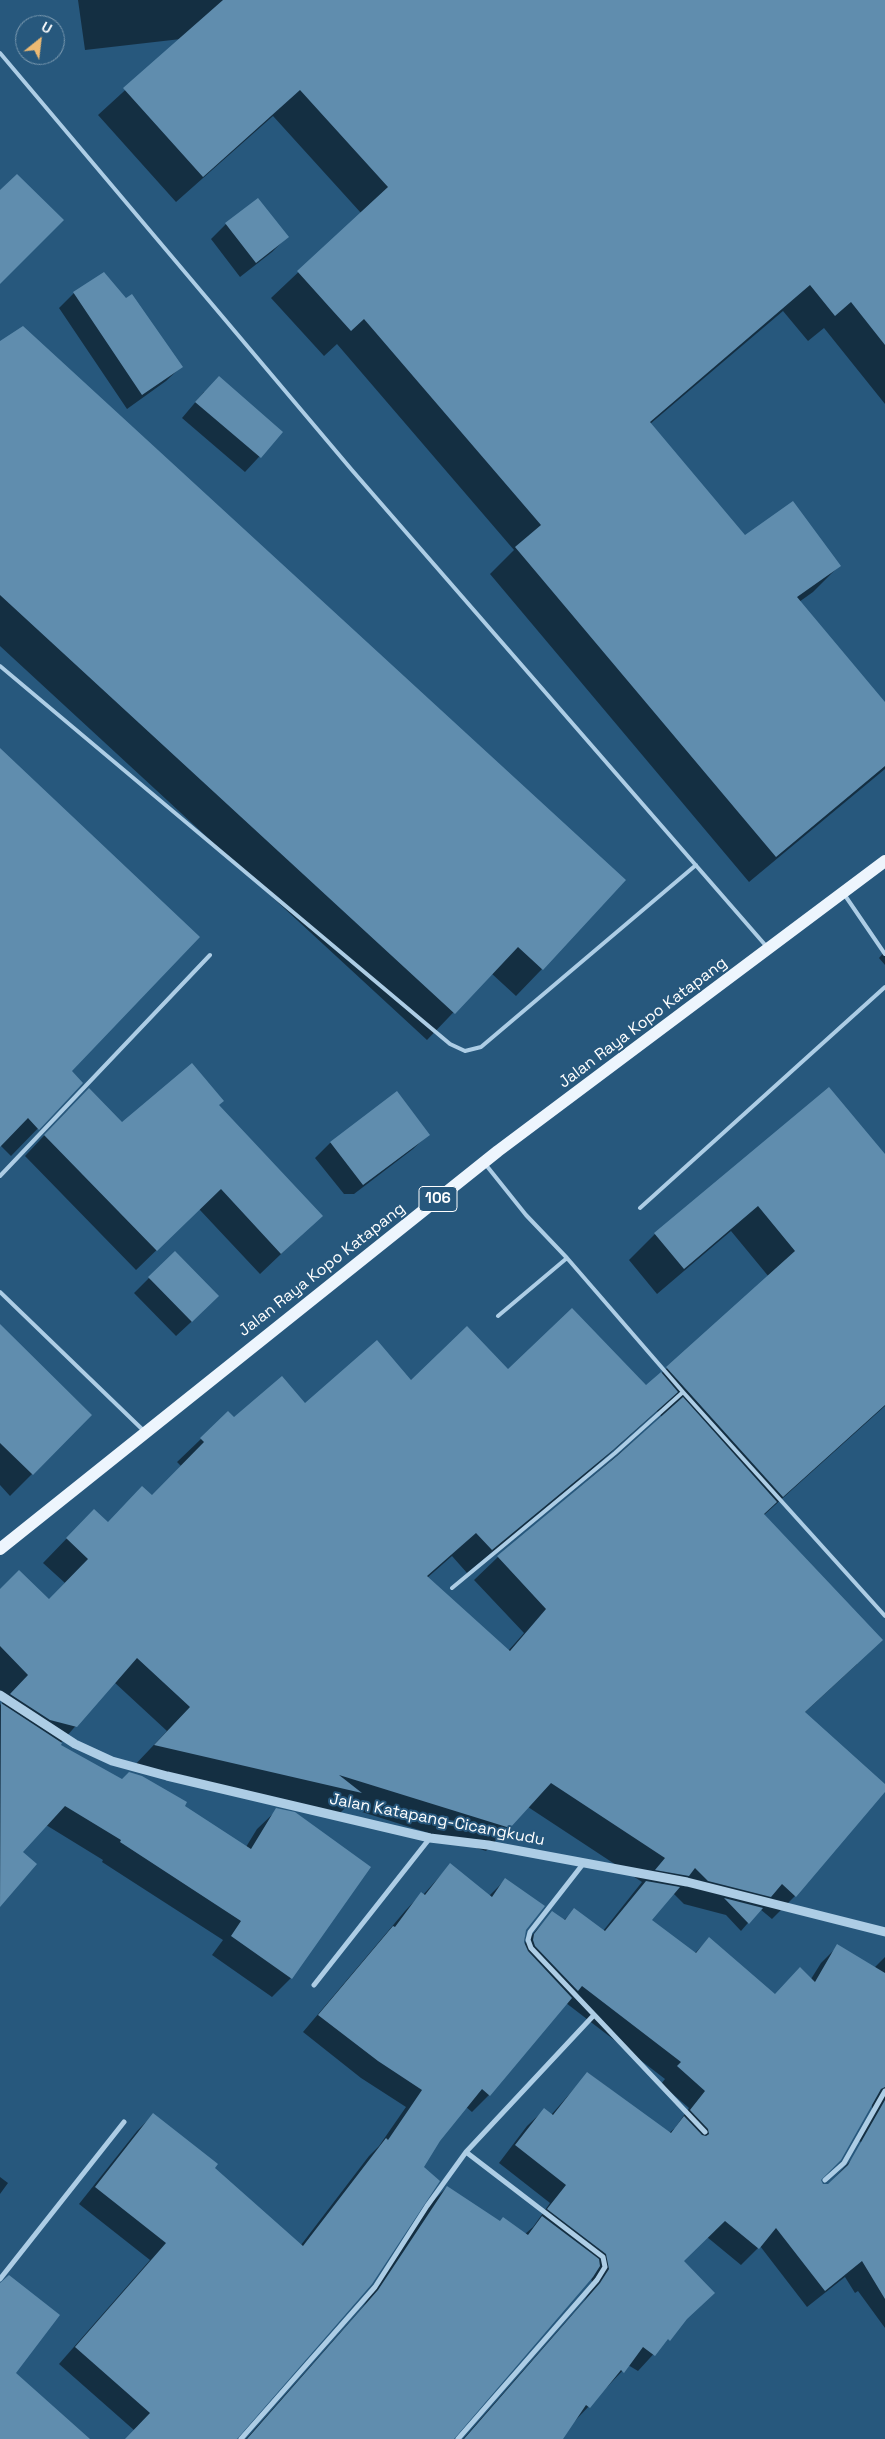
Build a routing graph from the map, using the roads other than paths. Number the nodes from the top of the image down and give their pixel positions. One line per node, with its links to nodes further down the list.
1 (0, 53): 4 (lane)
2 (0, 666): 4 (lane)
3 (885, 861): 5 (main road, Jalan Raya Kopo Katapang / 106)
4 (696, 865): 6 (lane)
5 (843, 892): 6 (main road, Jalan Raya Kopo Katapang / 106); 7 (lane)
6 (769, 949): 10 (main road, Jalan Raya Kopo Katapang / 106)
7 (885, 954)
8 (210, 955): 11 (lane)
9 (885, 987): 12 (lane)
10 (484, 1163): 13 (lane); 17 (main road, Jalan Raya Kopo Katapang / 106)
11 (0, 1176)
12 (640, 1208)
13 (567, 1258): 15 (lane); 16 (lane)
14 (0, 1292): 17 (lane)
15 (498, 1316)
16 (683, 1392): 19 (lane); 20 (lane)
17 (145, 1432): 18 (main road, Jalan Raya Kopo Katapang / 106)
18 (0, 1549)
19 (452, 1588)
20 (885, 1616)
21 (0, 1694): 22 (street, Jalan Katapang-Cicangkudu)
22 (430, 1838): 23 (street, Jalan Katapang-Cicangkudu); 25 (street)
23 (583, 1864): 24 (street, Jalan Katapang-Cicangkudu); 26 (street)
24 (885, 1932)
25 (314, 1985)
26 (594, 2015): 29 (street); 30 (street)
27 (885, 2090): 31 (street)
28 (124, 2122): 32 (street)
29 (705, 2132)
30 (466, 2152): 33 (street); 34 (street)
31 (825, 2180)
32 (0, 2279)
33 (241, 2439)
34 (458, 2439)

